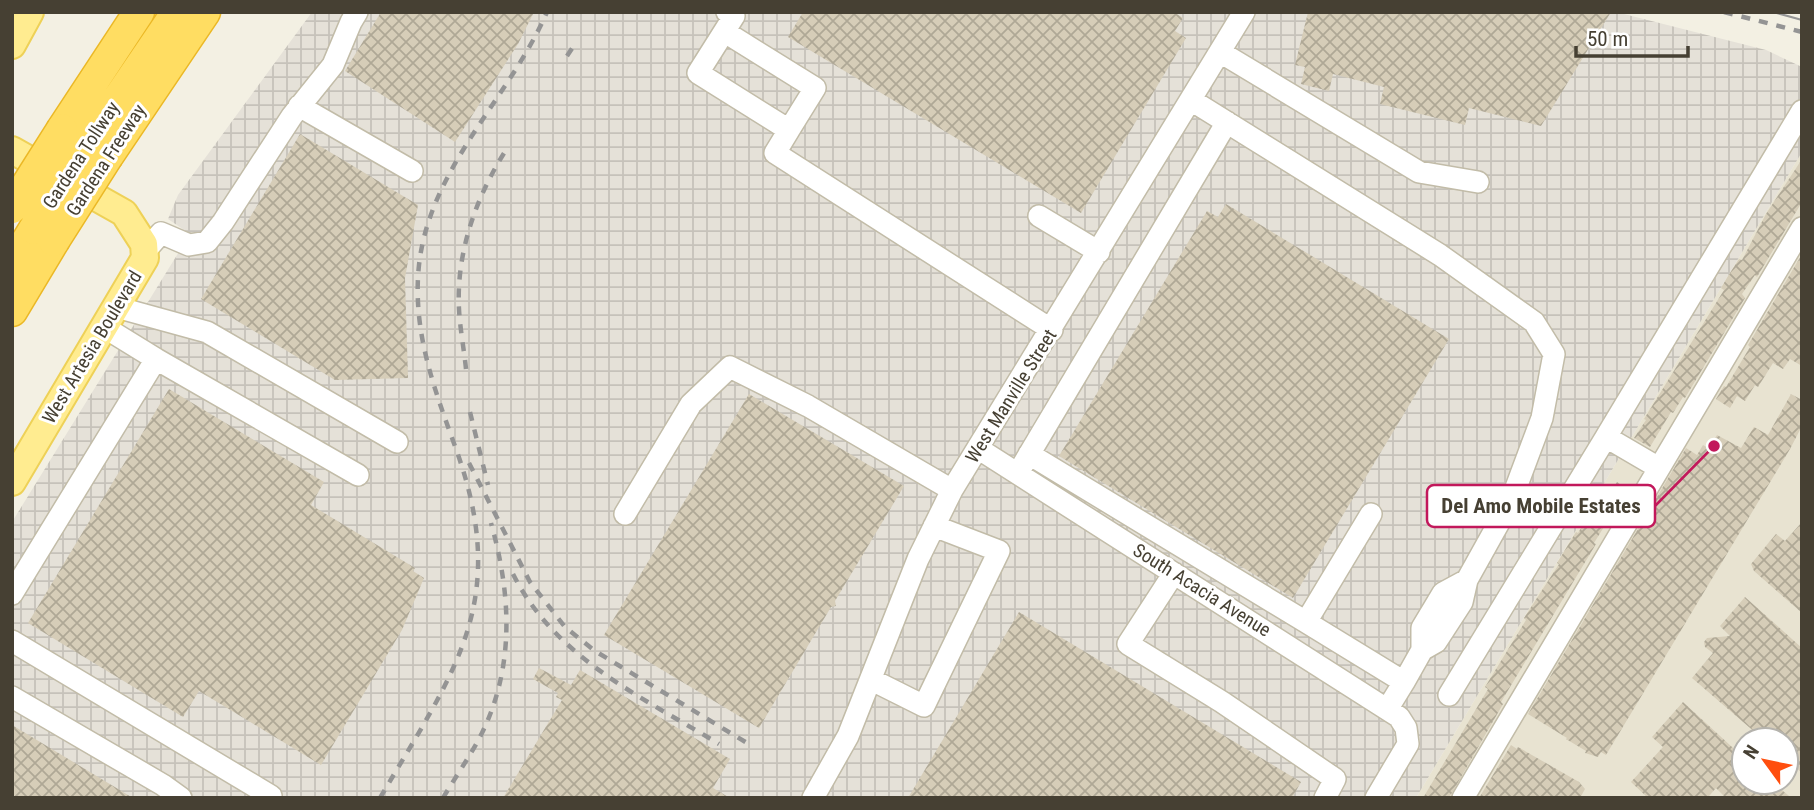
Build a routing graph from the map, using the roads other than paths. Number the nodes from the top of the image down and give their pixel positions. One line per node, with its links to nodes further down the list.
1 (30, 12): 8 (main road)
2 (139, 12): 19 (highway, bridge)
3 (177, 12): 16 (highway, Gardena Tollway)
4 (205, 12): 16 (highway, Gardena Freeway)
5 (357, 12): 11 (street)
6 (1244, 12): 9 (street, West Manville Street)
7 (726, 22): 14 (street); 14 (street)
8 (12, 45)
9 (1220, 52): 10 (street, West Manville Street); 18 (street)
10 (1191, 100): 13 (street); 24 (street, West Manville Street)
11 (299, 106): 17 (street); 23 (street)
12 (1802, 111): 30 (street)
13 (1227, 122): 33 (street); 47 (street)
14 (789, 130): 28 (street)
15 (12, 150): 23 (main road, West Artesia Boulevard)
16 (97, 150): 22 (highway, Gardena Freeway, bridge)
17 (412, 171)
18 (1478, 182)
19 (12, 208)
20 (1039, 216): 24 (street)
21 (1802, 228): 34 (street)
22 (44, 235): 25 (highway, Gardena Tollway); 26 (highway, Gardena Freeway)
23 (146, 250): 27 (main road, West Artesia Boulevard)
24 (1099, 252): 28 (street, West Manville Street)
25 (12, 265)
26 (12, 311)
27 (110, 316): 29 (street); 31 (street); 37 (main road, West Artesia Boulevard)
28 (1052, 330): 32 (street, West Manville Street)
29 (156, 359): 36 (street); 43 (street)
30 (1606, 437): 34 (street); 48 (street)
31 (397, 442)
32 (979, 449): 35 (street, South Acacia Avenue); 38 (street, West Manville Street)
33 (1029, 454): 35 (street); 44 (street)
34 (1659, 468): 56 (street)
35 (1018, 473): 42 (street, South Acacia Avenue)
36 (358, 475)
37 (12, 482)
38 (952, 490): 39 (street); 41 (street, West Manville Street)
39 (625, 514)
40 (1371, 514): 44 (street)
41 (934, 526): 46 (street, West Manville Street); 46 (street)
42 (1174, 573): 50 (street, South Acacia Avenue); 54 (street)
43 (12, 594)
44 (1306, 622): 47 (street)
45 (12, 642): 51 (street)
46 (872, 680): 53 (street, West Manville Street)
47 (1404, 682): 50 (street)
48 (1448, 695)
49 (12, 697): 52 (street)
50 (1388, 708): 55 (street, South Acacia Avenue)
51 (271, 796)
52 (181, 798)
53 (813, 798)
54 (1325, 798)
55 (1376, 798)
56 (1463, 798)

